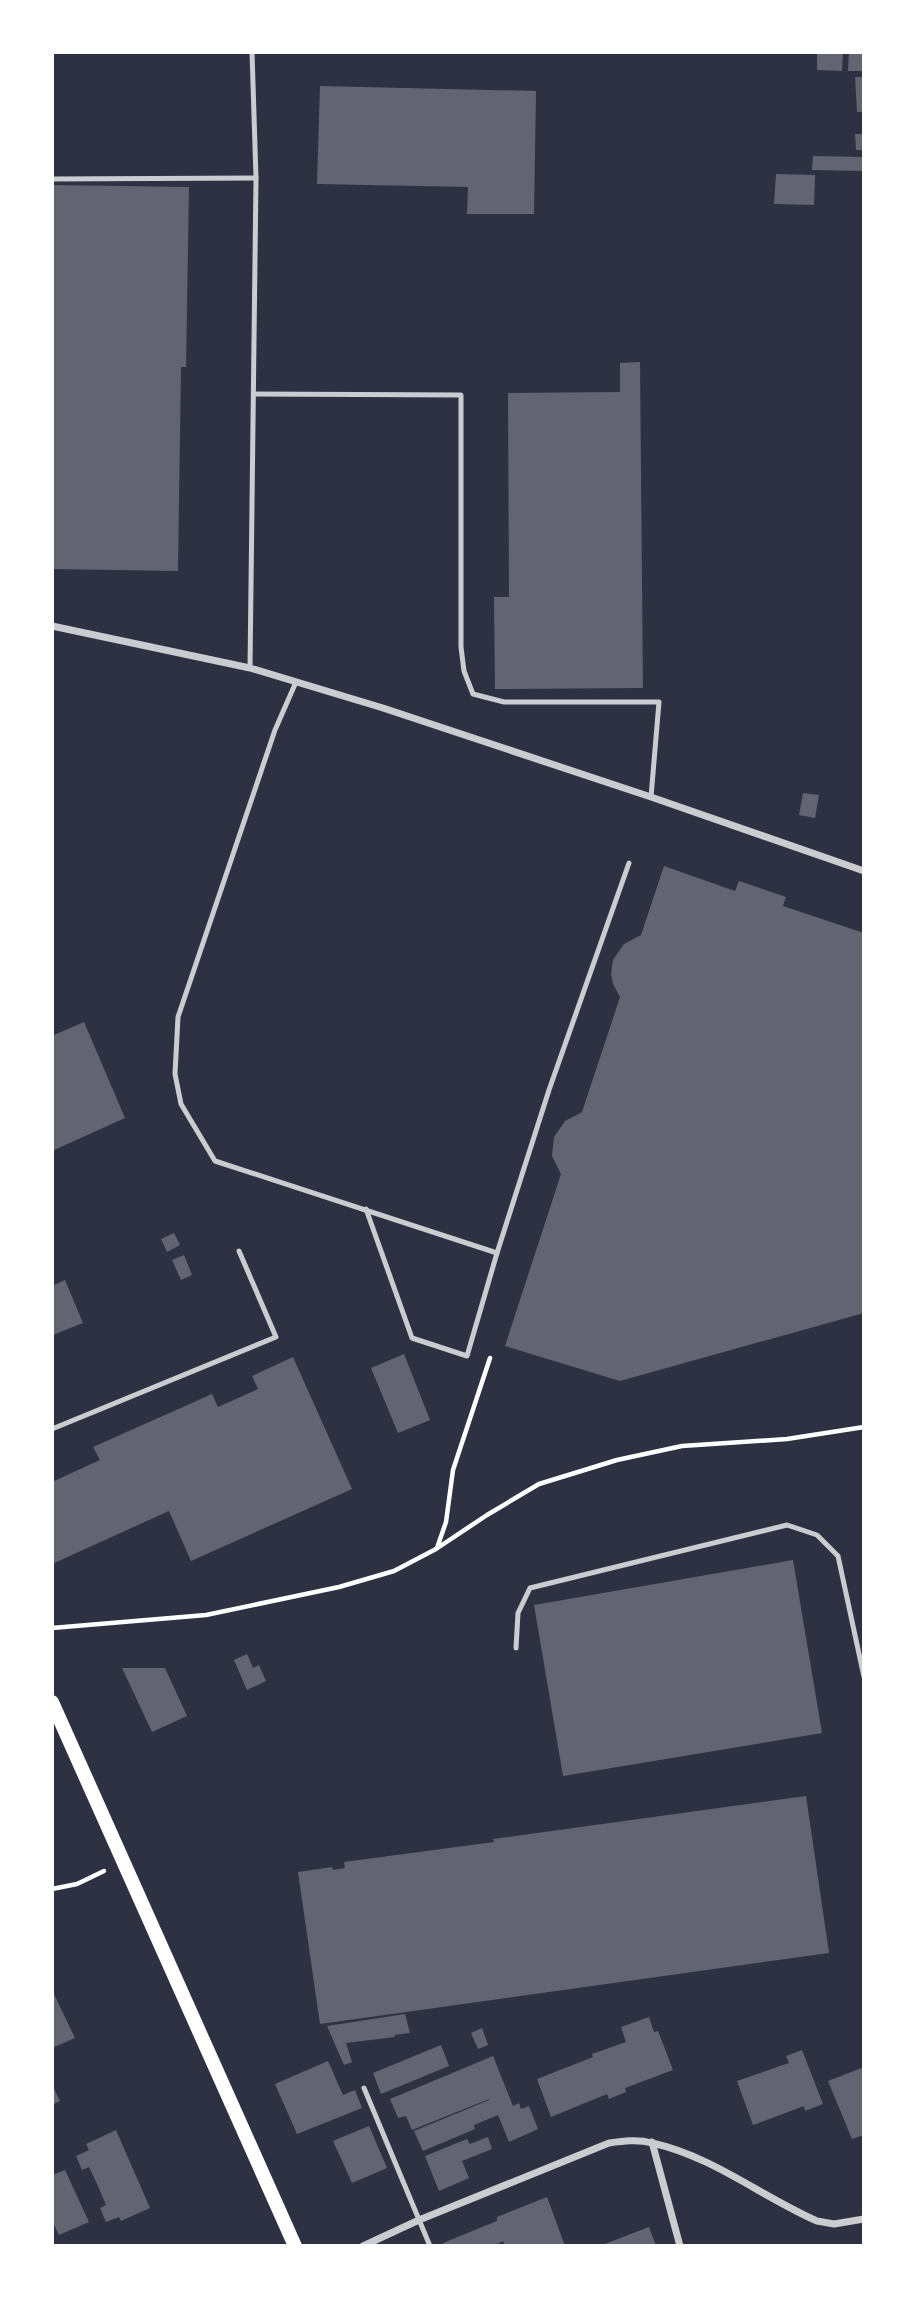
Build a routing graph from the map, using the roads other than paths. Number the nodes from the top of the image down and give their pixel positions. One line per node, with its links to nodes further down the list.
1 (252, 52): 2 (lane)
2 (256, 178): 3 (lane); 4 (lane)
3 (52, 179)
4 (254, 394): 6 (lane); 8 (lane)
5 (52, 626): 6 (street)
6 (250, 668): 7 (street)
7 (296, 682): 8 (street); 11 (lane)
8 (651, 797): 10 (street)
9 (629, 863): 13 (lane)
10 (863, 871)
11 (366, 1209): 13 (lane); 13 (lane)
12 (239, 1251): 14 (lane)
13 (497, 1253)
14 (52, 1429)
15 (516, 1648): 16 (lane)
16 (863, 1677)
17 (52, 1702): 22 (main road)
18 (364, 2088): 20 (lane)
19 (652, 2142): 20 (street); 21 (street); 25 (street)
20 (419, 2220): 23 (street); 24 (lane)
21 (863, 2220)
22 (295, 2245)
23 (363, 2245)
24 (430, 2245)
25 (680, 2245)

